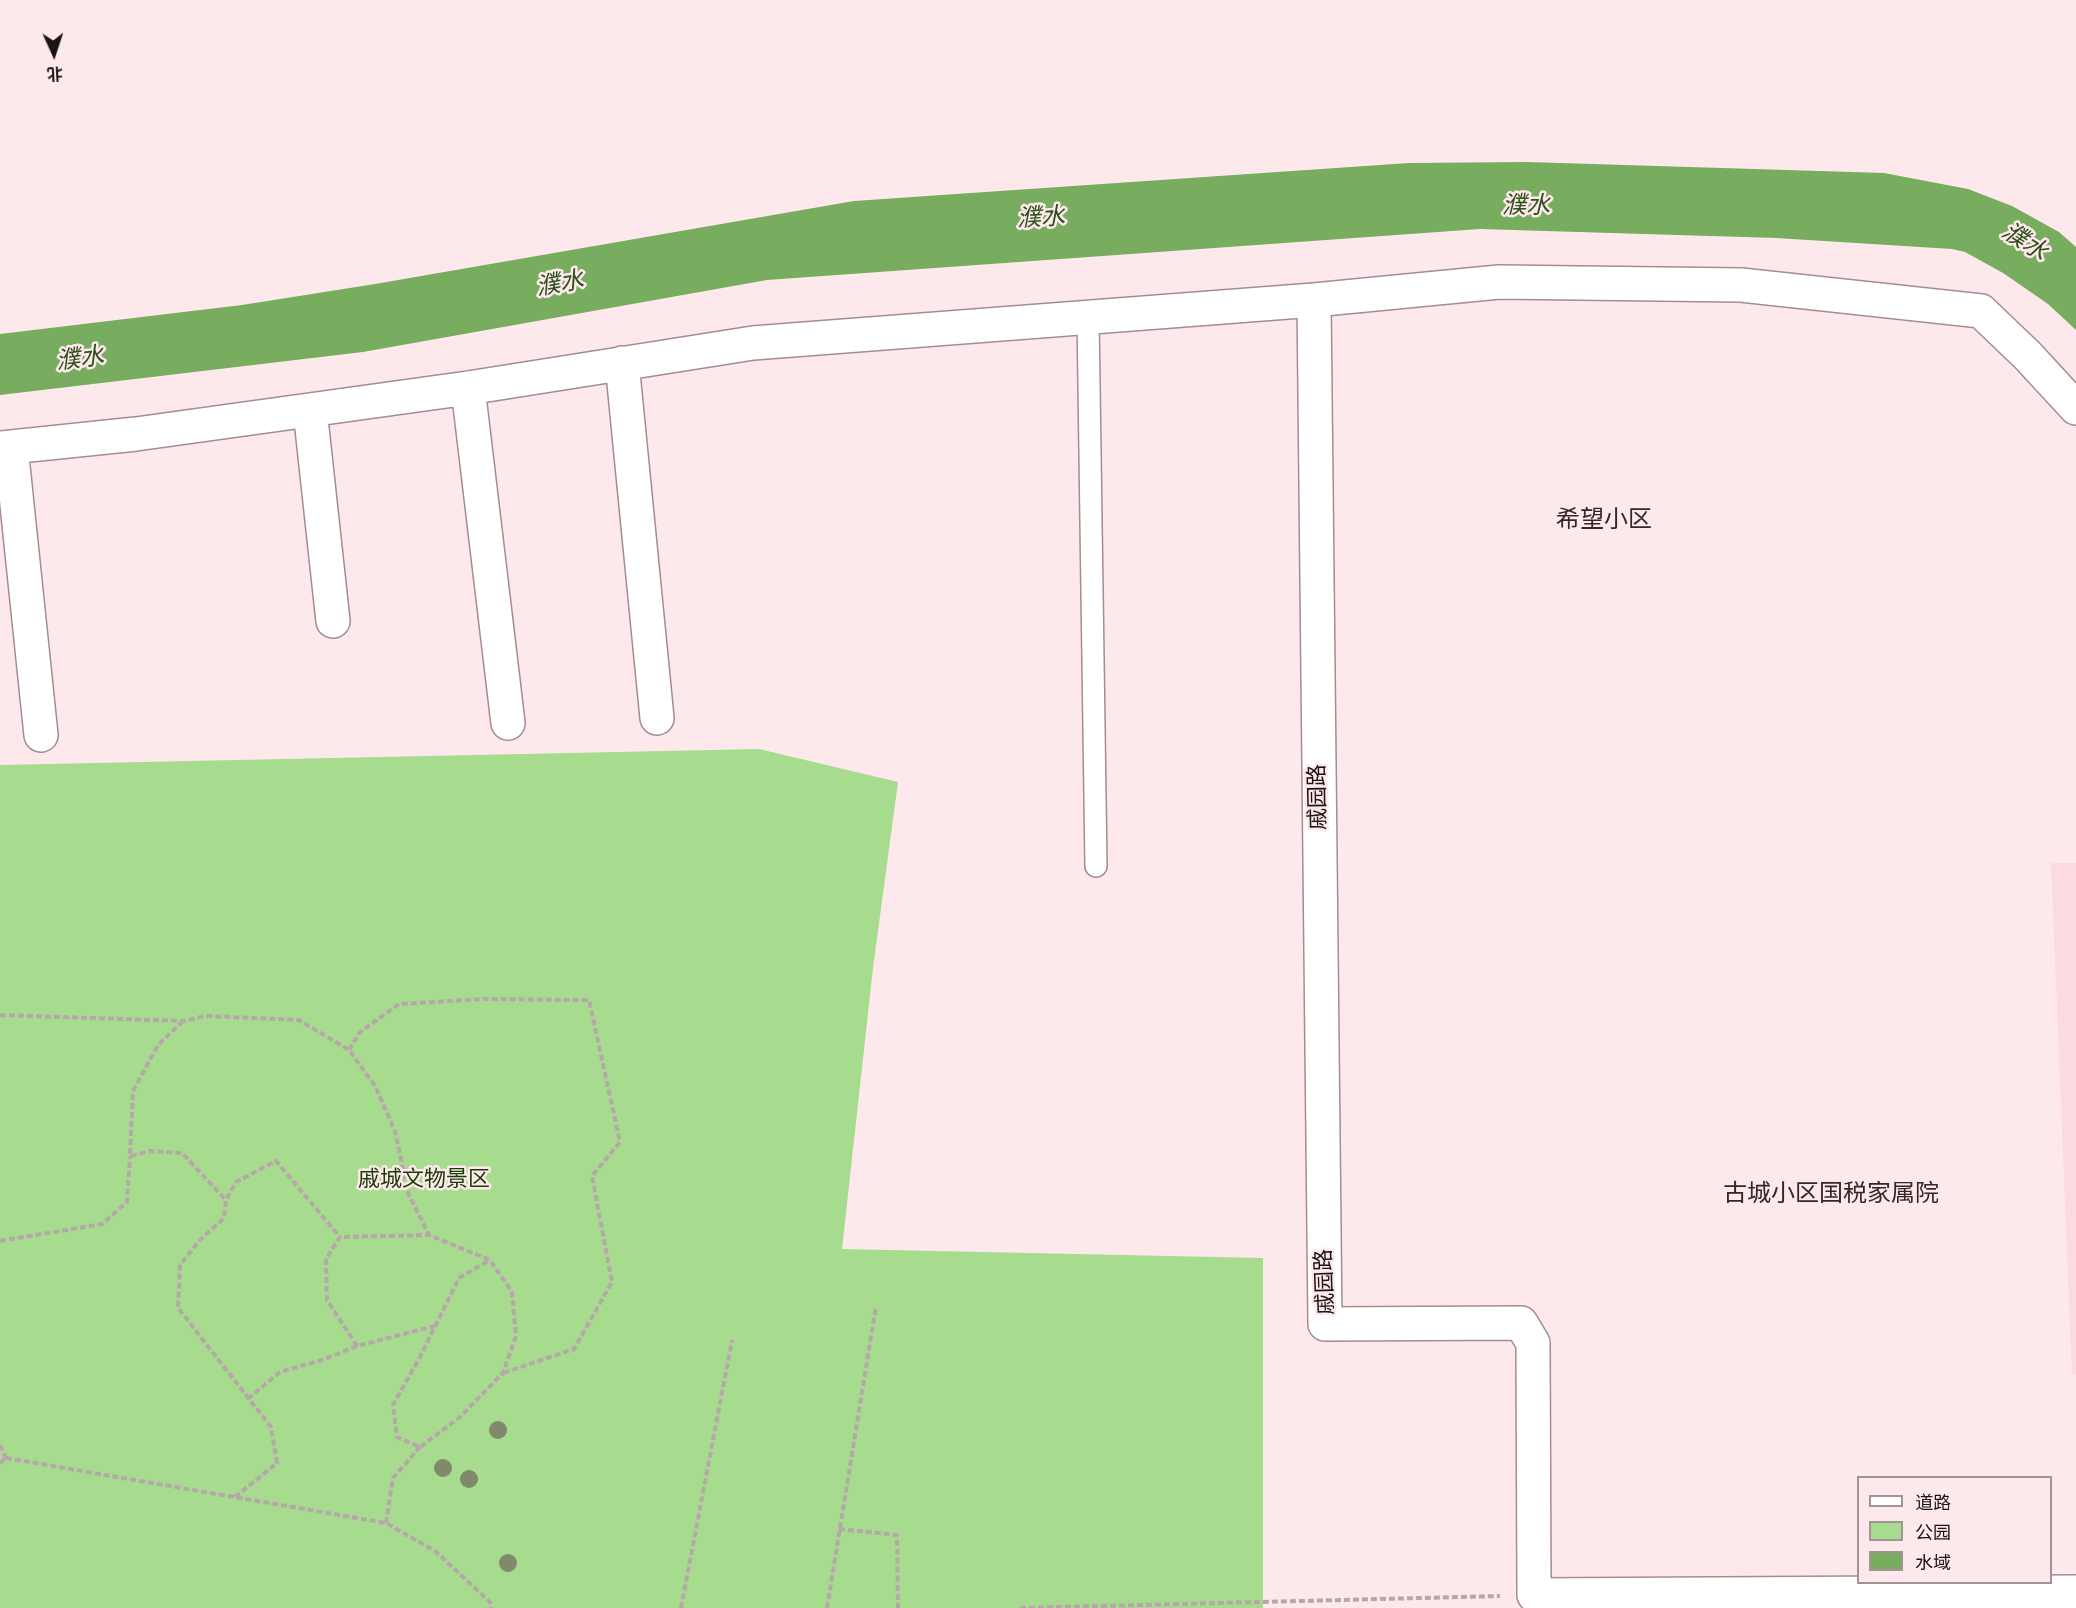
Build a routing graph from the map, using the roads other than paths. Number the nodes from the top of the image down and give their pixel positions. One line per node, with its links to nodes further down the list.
1 (1314, 300): 2 (street); 5 (street); 14 (street, 戚园路)
2 (1088, 316): 3 (street); 12 (lane)
3 (622, 363): 4 (street); 9 (street)
4 (468, 388): 6 (street); 10 (street)
5 (2076, 408)
6 (310, 410): 7 (street); 8 (street)
7 (6, 448): 11 (street)
8 (333, 621)
9 (657, 718)
10 (508, 723)
11 (41, 735)
12 (1096, 866)
13 (2076, 1592): 14 (street)
14 (1534, 1601)

